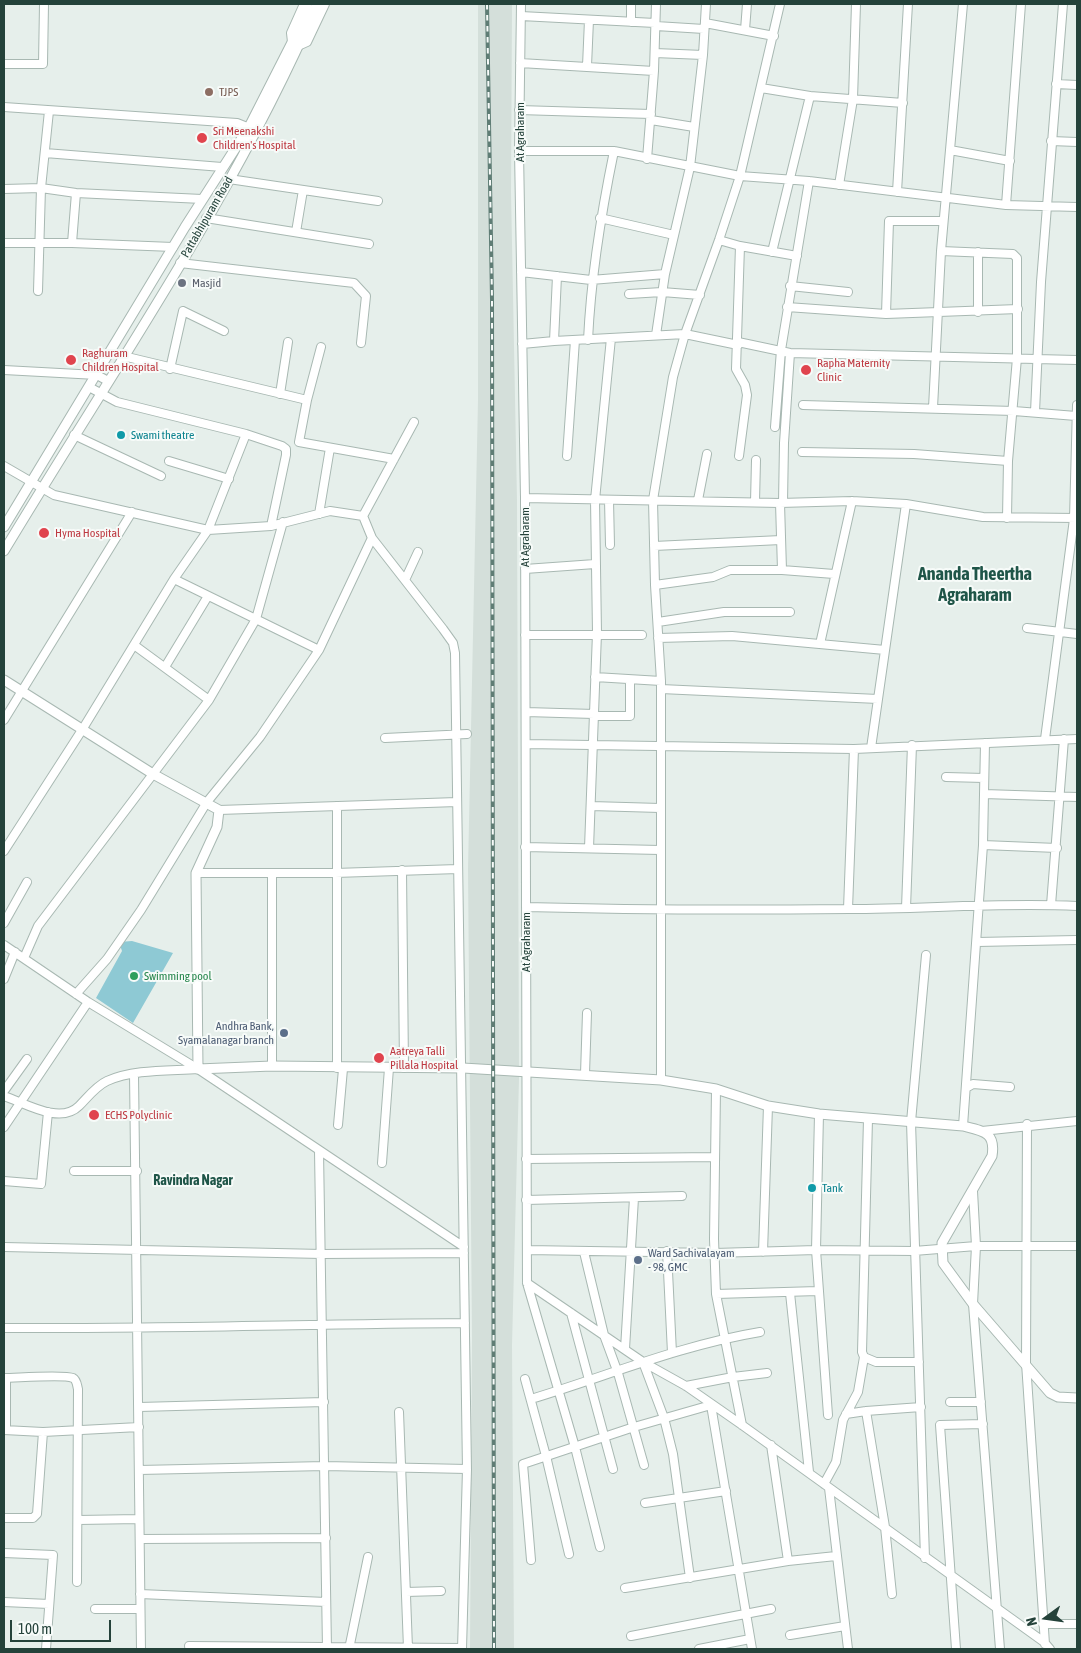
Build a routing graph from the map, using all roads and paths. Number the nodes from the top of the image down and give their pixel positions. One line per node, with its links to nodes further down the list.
1 (44, 4): 29 (street)
2 (304, 4): 25 (street)
3 (311, 4): 20 (street, Pattabhipuram Road)
4 (317, 4): 20 (street, Pattabhipuram Road)
5 (325, 4): 25 (street)
6 (521, 4): 17 (street, At Agraharam)
7 (631, 4): 19 (street)
8 (656, 4): 21 (street)
9 (706, 4): 22 (street)
10 (746, 4): 23 (street)
11 (780, 4): 24 (street)
12 (856, 4): 36 (street)
13 (908, 4): 37 (street)
14 (963, 4): 46 (street)
15 (1021, 4): 51 (street)
16 (1063, 4): 32 (street)
17 (521, 16): 18 (street); 28 (street, At Agraharam)
18 (589, 20): 19 (street); 30 (street)
19 (631, 22): 21 (street)
20 (305, 24): 25 (street, Pattabhipuram Road)
21 (655, 25): 22 (street); 26 (street)
22 (704, 26): 23 (street); 27 (street)
23 (745, 30): 24 (street)
24 (774, 36): 34 (street)
25 (295, 44): 43 (street, Pattabhipuram Road)
26 (655, 53): 27 (street); 31 (street)
27 (703, 55): 42 (street)
28 (520, 63): 30 (street); 39 (street, At Agraharam)
29 (4, 64)
30 (587, 66): 31 (street)
31 (654, 71): 41 (street)
32 (1056, 84): 33 (street); 44 (street)
33 (1077, 86)
34 (761, 88): 35 (street); 54 (street)
35 (810, 96): 36 (street); 56 (street)
36 (853, 99): 37 (street); 58 (street)
37 (903, 103): 62 (street)
38 (4, 107): 40 (street)
39 (519, 110): 41 (street); 48 (street, At Agraharam)
40 (49, 111): 43 (street); 49 (street)
41 (651, 117): 42 (street); 50 (street)
42 (694, 127): 53 (street)
43 (253, 130): 52 (street, Pattabhipuram Road); 55 (street, Pattabhipuram Road)
44 (1051, 141): 45 (street); 68 (street)
45 (1077, 142)
46 (950, 150): 51 (street); 65 (street)
47 (614, 151): 48 (street); 50 (street); 71 (street)
48 (519, 152): 87 (street, At Agraharam)
49 (45, 154): 52 (street); 59 (street)
50 (647, 159): 53 (street)
51 (1010, 161): 67 (street)
52 (222, 167): 64 (street, Pattabhipuram Road)
53 (690, 167): 54 (street); 74 (street)
54 (740, 176): 56 (street); 75 (street)
55 (230, 179): 61 (street); 70 (street, Pattabhipuram Road)
56 (790, 179): 57 (street); 83 (street)
57 (809, 181): 58 (street); 85 (street)
58 (839, 185): 62 (street)
59 (41, 188): 60 (street); 63 (street); 76 (street)
60 (4, 189)
61 (302, 190): 66 (street); 73 (street)
62 (897, 192): 65 (street)
63 (76, 193): 64 (street); 78 (street)
64 (202, 199): 81 (street, Pattabhipuram Road)
65 (946, 199): 67 (street); 72 (street)
66 (378, 201)
67 (1006, 205): 68 (street)
68 (1047, 208): 69 (street); 119 (street)
69 (1077, 208)
70 (206, 218): 73 (street); 86 (street, Pattabhipuram Road)
71 (600, 218): 74 (street); 90 (street)
72 (943, 221): 82 (street); 101 (street)
73 (296, 232): 79 (street)
74 (674, 235): 88 (street)
75 (719, 240): 80 (street); 96 (street)
76 (39, 242): 77 (street); 78 (street); 92 (street)
77 (4, 243)
78 (72, 243): 81 (street)
79 (369, 244)
80 (740, 246): 83 (street); 112 (street)
81 (173, 247): 123 (street, Pattabhipuram Road)
82 (941, 250): 84 (street); 100 (street)
83 (772, 252): 85 (street)
84 (978, 252): 98 (street); 99 (street)
85 (797, 256): 91 (street)
86 (180, 264): 110 (street); 116 (street, Pattabhipuram Road)
87 (521, 272): 89 (street); 111 (street, At Agraharam)
88 (665, 274): 90 (street); 93 (street)
89 (557, 276): 90 (street); 108 (street)
90 (591, 280): 107 (street)
91 (790, 286): 94 (street); 97 (street)
92 (38, 291)
93 (662, 292): 95 (street); 96 (street); 104 (street)
94 (848, 292)
95 (629, 294)
96 (700, 295): 103 (street)
97 (787, 307): 101 (street); 114 (street)
98 (1018, 309): 99 (street); 118 (street)
99 (978, 312): 100 (street)
100 (937, 313): 101 (street); 117 (street)
101 (886, 314)
102 (224, 331): 121 (street)
103 (685, 334): 104 (street); 112 (street); 156 (street)
104 (656, 335): 105 (street)
105 (611, 338): 107 (street); 154 (street)
106 (575, 340): 107 (street); 108 (street); 142 (street)
107 (588, 340)
108 (554, 341): 111 (street)
109 (288, 342): 127 (street)
110 (361, 343)
111 (522, 344): 153 (street, At Agraharam)
112 (738, 344): 114 (street); 143 (street)
113 (321, 347): 128 (street)
114 (781, 350): 115 (street); 136 (street)
115 (790, 354): 117 (street); 160 (street)
116 (123, 356): 121 (street); 124 (street, Pattabhipuram Road)
117 (936, 356): 118 (street); 131 (street)
118 (1017, 358): 119 (street); 132 (street)
119 (1036, 358): 120 (street); 133 (street)
120 (1077, 360)
121 (170, 369): 127 (street)
122 (4, 370): 123 (street)
123 (97, 375): 124 (street); 125 (street, Pattabhipuram Road)
124 (108, 381): 126 (street, Pattabhipuram Road)
125 (89, 387): 126 (street); 151 (street, Pattabhipuram Road)
126 (100, 394): 137 (street); 138 (street, Pattabhipuram Road)
127 (280, 394): 128 (street)
128 (307, 400): 139 (street)
129 (803, 405): 131 (street)
130 (1077, 405): 134 (street)
131 (933, 408): 132 (street)
132 (1014, 411): 133 (street); 146 (street)
133 (1035, 412): 134 (street)
134 (1077, 412): 166 (street)
135 (414, 422): 144 (street)
136 (775, 427)
137 (246, 434): 150 (street); 168 (street)
138 (74, 435): 149 (street); 152 (street, Pattabhipuram Road)
139 (330, 448): 144 (street); 163 (street)
140 (802, 452): 146 (street)
141 (707, 454): 157 (street)
142 (567, 456)
143 (739, 456)
144 (394, 460): 164 (street)
145 (756, 460): 159 (street)
146 (1008, 460): 165 (street)
147 (168, 461): 150 (street)
148 (4, 466): 151 (street)
149 (161, 476)
150 (229, 478): 170 (street)
151 (32, 481): 152 (street); 169 (street, Pattabhipuram Road)
152 (42, 487): 162 (street); 175 (street, Pattabhipuram Road)
153 (525, 498): 154 (street); 178 (street, At Agraharam)
154 (595, 500): 155 (street); 177 (street)
155 (609, 500): 156 (street); 173 (street)
156 (653, 500): 157 (street); 174 (street)
157 (698, 500): 159 (street)
158 (852, 501): 160 (street); 161 (street); 180 (street)
159 (755, 502): 160 (street)
160 (781, 503): 172 (street)
161 (906, 504): 165 (street); 198 (street)
162 (132, 512): 170 (street); 204 (street)
163 (319, 514): 164 (street); 167 (street)
164 (363, 516): 171 (street)
165 (1007, 518): 166 (street)
166 (1076, 518): 189 (street)
167 (283, 522): 168 (street); 186 (street)
168 (271, 526): 170 (street)
169 (4, 527)
170 (208, 530): 181 (street)
171 (372, 538): 182 (street); 197 (street)
172 (781, 540): 174 (street); 179 (street)
173 (610, 545)
174 (654, 546): 183 (street)
175 (4, 551)
176 (418, 552): 182 (street)
177 (595, 564): 178 (street); 190 (street)
178 (525, 569): 192 (street, At Agraharam)
179 (782, 570): 180 (street); 183 (street)
180 (834, 574): 195 (street)
181 (174, 579): 184 (street); 196 (street)
182 (405, 580): 211 (street)
183 (655, 585): 187 (street)
184 (208, 596): 186 (street); 199 (street)
185 (790, 612): 187 (street)
186 (256, 619): 197 (street); 206 (street)
187 (658, 622): 194 (street)
188 (1027, 628): 189 (street)
189 (1060, 631): 191 (street); 214 (street)
190 (597, 633): 192 (street); 193 (street); 200 (street)
191 (1077, 634)
192 (525, 635): 207 (street, At Agraharam)
193 (642, 635)
194 (658, 638): 195 (street); 203 (street)
195 (820, 644): 198 (street)
196 (134, 645): 199 (street); 210 (street)
197 (319, 650): 230 (street)
198 (885, 650): 205 (street)
199 (165, 667): 206 (street)
200 (595, 677): 202 (street); 208 (street)
201 (4, 680): 204 (street)
202 (630, 680): 203 (street); 208 (street)
203 (662, 685): 205 (street); 220 (street)
204 (22, 692): 209 (street); 210 (street)
205 (878, 699): 222 (street)
206 (209, 700): 224 (street)
207 (526, 712): 208 (street); 218 (street, At Agraharam)
208 (594, 715): 219 (street)
209 (4, 720)
210 (82, 730): 224 (street); 241 (street)
211 (456, 734): 212 (street); 213 (street); 231 (street)
212 (467, 734)
213 (385, 738)
214 (1045, 739): 215 (street); 217 (street)
215 (1064, 739): 216 (street); 228 (street)
216 (1077, 739)
217 (985, 743): 221 (street); 226 (street)
218 (526, 744): 219 (street); 237 (street, At Agraharam)
219 (595, 744): 220 (street); 233 (street)
220 (661, 745): 223 (street); 234 (street)
221 (912, 746): 222 (street); 252 (street)
222 (871, 748): 223 (street)
223 (854, 749): 253 (street)
224 (153, 774): 230 (street); 261 (street)
225 (946, 777): 226 (street)
226 (984, 778): 227 (street)
227 (984, 794): 228 (street); 236 (street)
228 (1060, 797): 229 (street); 239 (street)
229 (1077, 797)
230 (207, 802): 235 (street); 263 (street)
231 (457, 802): 232 (street); 242 (street)
232 (337, 806): 235 (street); 246 (street)
233 (591, 806): 234 (street); 238 (street)
234 (660, 808): 240 (street)
235 (219, 810): 244 (street)
236 (983, 846): 239 (street); 248 (street)
237 (525, 847): 238 (street); 251 (street, At Agraharam)
238 (589, 848): 240 (street)
239 (1057, 848): 249 (street)
240 (660, 850): 254 (street)
241 (4, 851)
242 (458, 869): 243 (street); 271 (street)
243 (402, 870): 246 (street); 270 (street)
244 (196, 873): 245 (street); 268 (street)
245 (272, 873): 246 (street); 267 (street)
246 (335, 873): 272 (street)
247 (27, 882): 255 (street)
248 (978, 904): 249 (street); 252 (street); 257 (street)
249 (1051, 905): 250 (street)
250 (1077, 906)
251 (526, 907): 254 (street); 273 (street, At Agraharam)
252 (906, 908): 253 (street)
253 (848, 909): 254 (street)
254 (660, 910): 276 (street)
255 (4, 923)
256 (1077, 940): 257 (street)
257 (977, 942): 278 (street)
258 (4, 945): 259 (street)
259 (15, 952): 261 (street); 262 (street)
260 (926, 955): 288 (street)
261 (24, 958): 263 (street)
262 (4, 979)
263 (76, 994): 264 (street)
264 (88, 1002): 268 (street); 282 (street)
265 (587, 1013): 275 (street)
266 (27, 1059): 280 (street)
267 (272, 1066): 268 (street); 272 (street)
268 (198, 1068): 274 (street); 294 (street)
269 (389, 1068): 270 (street); 272 (street); 297 (street)
270 (404, 1068): 271 (street)
271 (462, 1068): 273 (street); 310 (street)
272 (340, 1069): 290 (street)
273 (525, 1070): 275 (street); 296 (street, At Agraharam)
274 (134, 1074): 284 (street); 299 (street)
275 (585, 1074): 276 (street)
276 (661, 1080): 279 (street)
277 (1010, 1087): 278 (street)
278 (966, 1088): 291 (street)
279 (716, 1089): 283 (street); 295 (street)
280 (4, 1091)
281 (4, 1096): 282 (street)
282 (20, 1102): 284 (street); 292 (street)
283 (768, 1106): 285 (street); 319 (street)
284 (48, 1112): 300 (street)
285 (818, 1114): 286 (street); 313 (street)
286 (868, 1119): 288 (street); 314 (street)
287 (1077, 1121): 289 (street)
288 (912, 1122): 291 (street); 317 (street)
289 (1027, 1124): 293 (street); 305 (street)
290 (338, 1126)
291 (963, 1126): 293 (street)
292 (4, 1127)
293 (982, 1130): 301 (street)
294 (320, 1151): 310 (street); 321 (street)
295 (716, 1157): 296 (street); 320 (street)
296 (526, 1159): 304 (street, At Agraharam)
297 (382, 1163)
298 (74, 1171): 299 (street)
299 (137, 1171): 309 (street)
300 (4, 1181)
301 (973, 1190): 306 (street); 315 (street)
302 (682, 1196): 303 (street)
303 (634, 1198): 304 (street); 312 (street)
304 (526, 1200): 311 (street, At Agraharam)
305 (1028, 1245): 306 (street); 307 (street); 340 (street)
306 (976, 1246): 315 (street); 326 (street)
307 (1077, 1246)
308 (4, 1247): 309 (street)
309 (137, 1250): 321 (street); 331 (street)
310 (464, 1250): 321 (street); 328 (street)
311 (527, 1250): 318 (street); 322 (street, At Agraharam)
312 (632, 1250): 316 (street); 318 (street); 335 (street)
313 (816, 1250): 314 (street); 319 (street); 323 (street)
314 (864, 1250): 317 (street); 337 (street)
315 (941, 1250): 317 (street); 326 (street)
316 (667, 1251): 320 (street); 336 (street)
317 (914, 1251): 339 (street)
318 (584, 1252): 333 (street)
319 (763, 1252): 320 (street)
320 (715, 1253): 325 (street)
321 (322, 1254): 329 (street)
322 (527, 1283): 327 (street); 348 (street, At Agraharam)
323 (818, 1291): 324 (street); 359 (street)
324 (790, 1293): 325 (street); 379 (street)
325 (716, 1294): 334 (street)
326 (973, 1304): 340 (street); 353 (street)
327 (571, 1313): 333 (street); 346 (street)
328 (465, 1323): 329 (street); 376 (street)
329 (322, 1324): 331 (street); 351 (street)
330 (4, 1328): 331 (street)
331 (137, 1329): 355 (street)
332 (760, 1332): 334 (street)
333 (604, 1335): 335 (street); 341 (street)
334 (725, 1338): 336 (street); 343 (street)
335 (625, 1349): 338 (street)
336 (672, 1353): 338 (street)
337 (867, 1359): 339 (street); 360 (street)
338 (643, 1362): 341 (street); 347 (street); 361 (street)
339 (919, 1362): 356 (street)
340 (1026, 1363): 349 (street); 415 (street)
341 (618, 1372): 346 (street); 365 (street)
342 (767, 1373): 343 (street)
343 (733, 1377): 347 (street); 363 (street)
344 (5, 1378): 366 (street); 367 (street)
345 (524, 1379): 350 (street)
346 (588, 1381): 348 (street); 369 (street)
347 (686, 1386): 354 (street)
348 (557, 1391): 350 (street); 371 (street, At Agraharam)
349 (1077, 1398)
350 (531, 1399): 372 (street)
351 (324, 1402): 355 (street); 374 (street)
352 (950, 1402): 353 (street)
353 (981, 1402): 362 (street)
354 (711, 1405): 361 (street); 363 (street); 381 (street)
355 (139, 1407): 364 (street)
356 (921, 1407): 357 (street); 395 (street)
357 (866, 1411): 360 (street); 387 (street)
358 (399, 1412): 375 (street)
359 (828, 1414)
360 (846, 1414): 380 (street)
361 (664, 1418): 365 (street); 382 (street)
362 (983, 1424): 399 (street); 410 (street)
363 (742, 1425): 370 (street)
364 (139, 1427): 367 (street); 378 (street)
365 (634, 1427): 369 (street); 373 (street)
366 (5, 1430): 368 (street)
367 (78, 1431): 368 (street); 386 (street)
368 (43, 1432): 384 (street)
369 (604, 1437): 371 (street); 377 (street)
370 (771, 1445): 379 (street); 397 (street)
371 (575, 1447): 372 (street); 390 (street, At Agraharam)
372 (546, 1456): 392 (street); 396 (street)
373 (644, 1465)
374 (326, 1466): 375 (street); 378 (street); 388 (street)
375 (401, 1469): 376 (street); 404 (street)
376 (467, 1469): 428 (street)
377 (613, 1469)
378 (139, 1470): 385 (street)
379 (809, 1472): 380 (street)
380 (824, 1484): 387 (street); 393 (street)
381 (726, 1491): 382 (street); 398 (street)
382 (679, 1498): 383 (street); 400 (street)
383 (645, 1503)
384 (4, 1518)
385 (140, 1519): 386 (street); 389 (street)
386 (78, 1520): 401 (street)
387 (884, 1527): 395 (street); 406 (street)
388 (326, 1538): 389 (street); 408 (street)
389 (140, 1539): 405 (street)
390 (600, 1547)
391 (4, 1553): 409 (street)
392 (569, 1554)
393 (836, 1556): 397 (street); 417 (street)
394 (368, 1557): 427 (street)
395 (925, 1558): 399 (street)
396 (531, 1560)
397 (788, 1561): 398 (street)
398 (738, 1570): 400 (street); 414 (street)
399 (950, 1575): 410 (street); 432 (street)
400 (690, 1578): 402 (street)
401 (78, 1582)
402 (625, 1588)
403 (441, 1591): 404 (street)
404 (406, 1592): 423 (street)
405 (140, 1594): 408 (street); 412 (street)
406 (892, 1594)
407 (4, 1602): 409 (street)
408 (326, 1602): 426 (street)
409 (49, 1604): 424 (street)
410 (996, 1606): 422 (street); 433 (street)
411 (94, 1609): 412 (street)
412 (140, 1609): 425 (street)
413 (771, 1609): 414 (street)
414 (745, 1614): 419 (street); 420 (street)
415 (1043, 1624): 416 (street); 422 (street)
416 (1077, 1624)
417 (845, 1626): 418 (street); 431 (street)
418 (790, 1635)
419 (631, 1636)
420 (750, 1639): 429 (street); 430 (street)
421 (189, 1646): 426 (street)
422 (1045, 1646): 434 (street)
423 (408, 1648): 427 (street); 428 (street)
424 (46, 1649)
425 (141, 1649)
426 (327, 1649): 427 (street)
427 (349, 1649)
428 (462, 1649)
429 (699, 1649)
430 (752, 1649)
431 (848, 1649)
432 (956, 1649)
433 (1000, 1649)
434 (1050, 1649)

